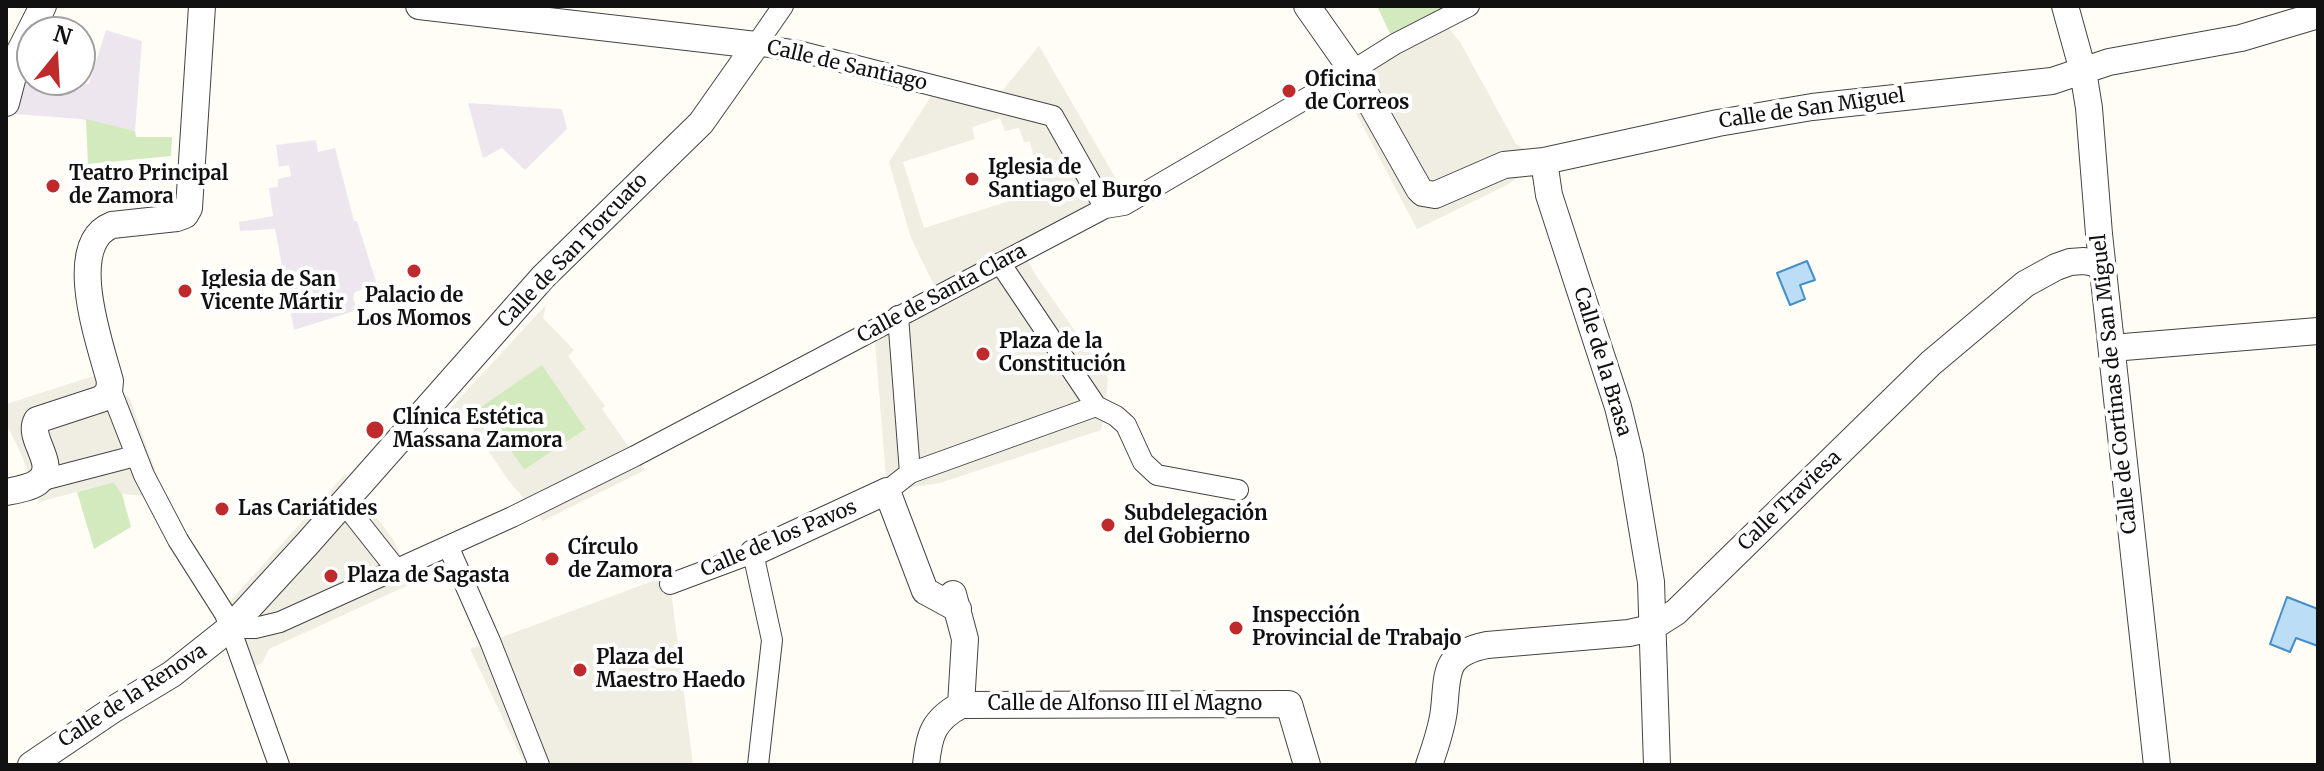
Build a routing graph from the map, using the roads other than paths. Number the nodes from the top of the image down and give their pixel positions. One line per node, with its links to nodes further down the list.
1 (43, 6): 13 (street)
2 (202, 6): 21 (street)
3 (419, 6): 8 (street)
4 (783, 6): 10 (street, Calle de San Torcuato)
5 (1307, 6): 11 (street)
6 (1469, 6): 11 (street, Calle de Santa Clara)
7 (2065, 6): 12 (street, Calle de Cortinas de San Miguel)
8 (469, 9): 10 (street)
9 (2318, 15): 12 (street, Calle de San Miguel)
10 (756, 45): 15 (street, Calle de Santiago); 29 (street, Calle de San Torcuato)
11 (1352, 70): 14 (street, Calle de San Miguel); 15 (street, Calle de Santa Clara)
12 (2083, 71): 14 (street, Calle de San Miguel); 17 (street, Calle de Cortinas de San Miguel)
13 (6, 103)
14 (1544, 161): 32 (street, Calle de la Brasa)
15 (1105, 208): 16 (street, Calle de Santa Clara)
16 (1000, 263): 18 (street, Calle de Santa Clara); 22 (street)
17 (2103, 270): 20 (street, Calle de Cortinas de San Miguel); 35 (street, Calle Traviesa)
18 (898, 316): 24 (street); 30 (street, Calle de Santa Clara)
19 (2318, 331): 20 (street)
20 (2112, 348): 47 (street, Calle de Cortinas de San Miguel)
21 (110, 386): 23 (street); 25 (street)
22 (1101, 409): 24 (street); 26 (street)
23 (135, 456): 25 (street); 36 (street)
24 (910, 473): 27 (street)
25 (36, 483): 28 (street)
26 (1238, 490)
27 (887, 491): 31 (street, Calle de los Pavos); 38 (street)
28 (6, 492)
29 (349, 495): 33 (street); 36 (street)
30 (448, 546): 33 (street, Calle de Santa Clara); 41 (street)
31 (753, 553): 34 (street, Calle de los Pavos); 42 (street)
32 (1649, 566): 35 (street); 37 (street, Calle de la Brasa)
33 (400, 567): 36 (street)
34 (670, 584)
35 (1692, 596): 37 (street, Calle Traviesa)
36 (230, 628): 39 (street, Calle de la Renova); 40 (street)
37 (1651, 628): 45 (street, Calle Traviesa); 46 (street, Calle de la Brasa)
38 (961, 705): 43 (street); 44 (street, Calle de Alfonso III el Magno)
39 (32, 764)
40 (279, 765)
41 (539, 765)
42 (758, 765)
43 (926, 765)
44 (1307, 765)
45 (1429, 765)
46 (1657, 765)
47 (2157, 765)

